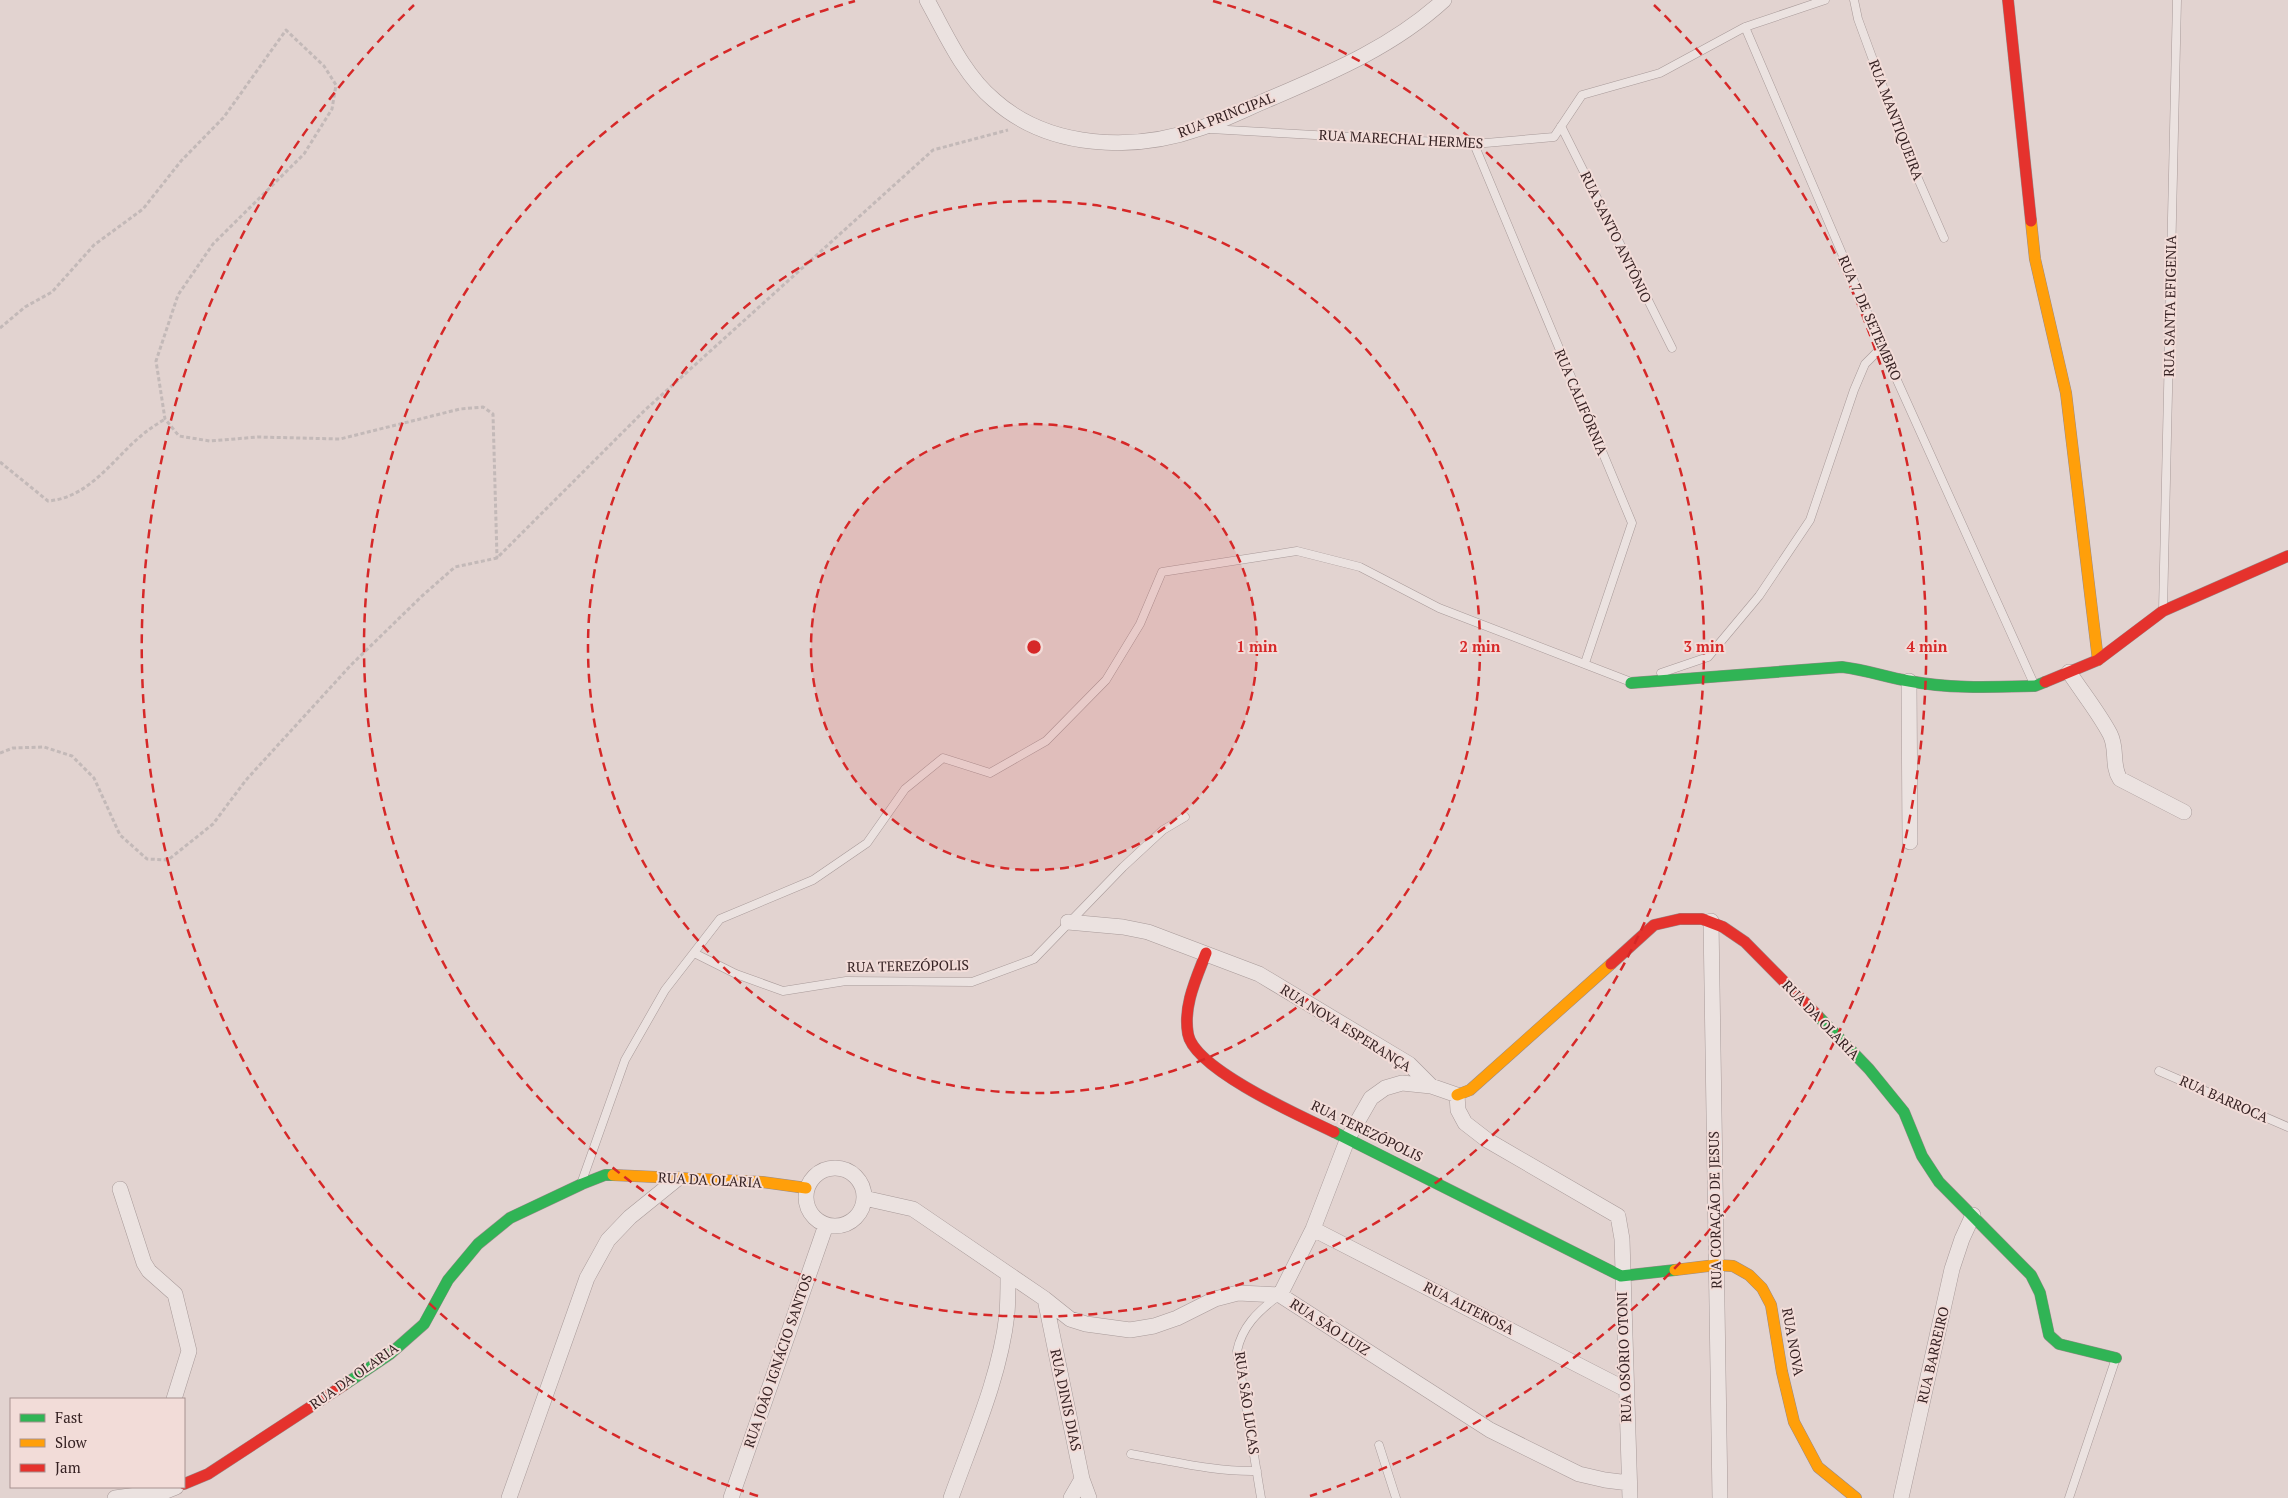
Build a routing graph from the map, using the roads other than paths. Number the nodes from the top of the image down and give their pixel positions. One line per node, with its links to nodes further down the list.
1 (927, 0): 9 (street, RUA PRINCIPAL)
2 (1444, 0): 9 (street, RUA PRINCIPAL)
3 (1826, 0): 7 (lane)
4 (1854, 0): 11 (lane, RUA MANTIQUEIRA)
5 (2008, 0): 16 (street)
6 (2177, 0): 15 (lane, RUA SANTA EFIGENIA)
7 (1745, 27): 8 (lane, RUA MARECHAL HERMES); 12 (lane, RUA 7 DE SETEMBRO)
8 (1561, 126): 10 (lane, RUA MARECHAL HERMES); 13 (lane, RUA SANTO ANTÔNIO)
9 (1201, 128): 10 (lane, RUA MARECHAL HERMES)
10 (1474, 144): 17 (lane, RUA CALIFÓRNIA)
11 (1944, 238)
12 (1882, 347): 20 (lane); 21 (lane, RUA 7 DE SETEMBRO)
13 (1672, 348)
14 (2288, 556): 15 (street)
15 (2163, 611): 16 (street)
16 (2098, 660): 18 (street)
17 (1585, 663): 20 (lane); 27 (lane)
18 (2069, 672): 21 (street); 22 (street)
19 (1909, 680): 20 (street); 21 (street); 24 (street)
20 (1632, 683)
21 (2035, 686)
22 (2184, 812)
23 (1185, 817): 26 (lane, RUA TEREZÓPOLIS)
24 (1910, 842)
25 (1711, 921): 31 (street, RUA DA OLARIA); 39 (street, RUA DA OLARIA); 42 (street, RUA CORAÇÃO DE JESUS)
26 (1068, 922): 27 (lane, RUA TEREZÓPOLIS); 28 (street, RUA NOVA ESPERANÇA)
27 (694, 953): 35 (lane)
28 (1206, 953): 30 (street, RUA NOVA ESPERANÇA); 33 (street, RUA TEREZÓPOLIS)
29 (2159, 1071): 32 (lane, RUA BARROCA)
30 (1431, 1086): 31 (street, RUA NOVA ESPERANÇA); 33 (street, RUA SÃO LUIZ)
31 (1457, 1095): 44 (street, RUA OSÓRIO OTONI)
32 (2288, 1127)
33 (1348, 1138): 41 (street, RUA SÃO LUIZ); 44 (street, RUA TEREZÓPOLIS)
34 (677, 1179): 35 (street, RUA DA OLARIA); 36 (street, RUA DA OLARIA); 58 (street)
35 (582, 1184): 54 (street, RUA DA OLARIA)
36 (806, 1188): 38 (street); 40 (street)
37 (120, 1189): 49 (street)
38 (864, 1198): 40 (street); 43 (street)
39 (1973, 1215): 47 (street, RUA DA OLARIA); 67 (street, RUA BARREIRO)
40 (826, 1225): 59 (street, RUA JOÃO IGNÁCIO SANTOS)
41 (1313, 1229): 45 (street, RUA SÃO LUIZ); 48 (street, RUA ALTEROSA)
42 (1716, 1265): 44 (street, RUA NOVA); 65 (street, RUA CORAÇÃO DE JESUS); 66 (street, RUA NOVA)
43 (1008, 1276): 46 (street); 60 (street)
44 (1621, 1276): 48 (street, RUA OSÓRIO OTONI)
45 (1280, 1295): 46 (street); 52 (lane, RUA SÃO LUCAS); 56 (street, RUA SÃO LUIZ)
46 (1045, 1299): 53 (street, RUA DINIS DIAS)
47 (2116, 1358): 68 (lane)
48 (1625, 1389): 56 (street, RUA OSÓRIO OTONI)
49 (174, 1398)
50 (1379, 1445): 64 (lane)
51 (1131, 1454): 52 (lane)
52 (1257, 1471): 63 (lane, RUA SÃO LUCAS)
53 (1082, 1479): 61 (street); 62 (street, RUA DINIS DIAS)
54 (185, 1484)
55 (174, 1488): 57 (street)
56 (1629, 1490)
57 (118, 1494)
58 (509, 1498)
59 (731, 1498)
60 (951, 1498)
61 (1071, 1498)
62 (1089, 1498)
63 (1261, 1498)
64 (1396, 1498)
65 (1720, 1498)
66 (1856, 1498)
67 (1901, 1498)
68 (2069, 1498)

